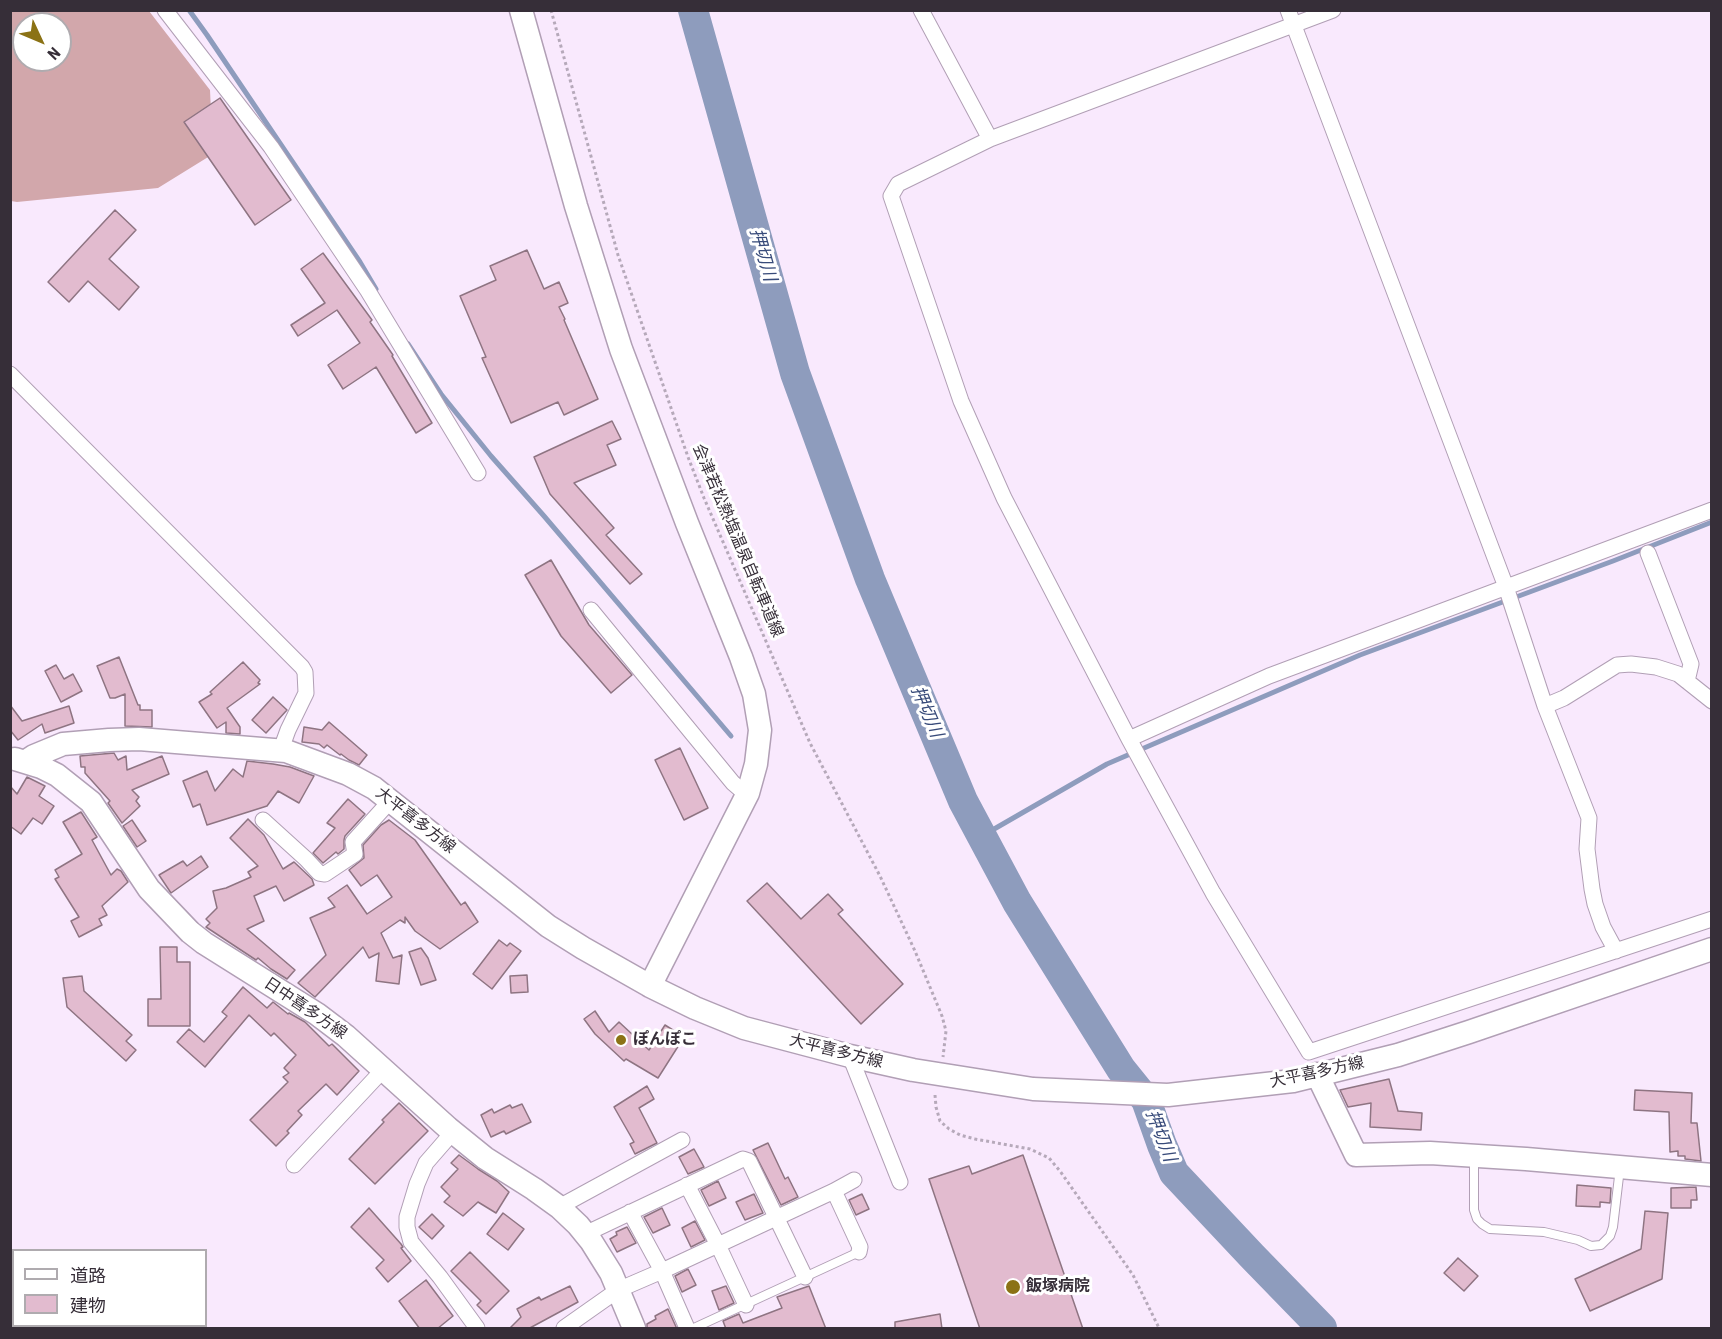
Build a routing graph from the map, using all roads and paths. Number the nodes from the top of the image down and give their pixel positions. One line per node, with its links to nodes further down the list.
1 (165, 10): 9 (street)
2 (521, 10): 20 (main road)
3 (551, 10): 28 (path, 会津若松熱塩温泉自転車道線)
4 (921, 10): 7 (street)
5 (1333, 10): 6 (street)
6 (1290, 18): 7 (street); 12 (street)
7 (990, 139): 17 (street)
8 (10, 375): 18 (street)
9 (477, 473)
10 (1712, 510): 12 (street)
11 (1648, 553): 14 (street)
12 (1506, 587): 16 (street); 17 (street)
13 (591, 610): 20 (street)
14 (1687, 681): 15 (street); 16 (street)
15 (1712, 701)
16 (1545, 706): 25 (street)
17 (1128, 739): 25 (street)
18 (286, 752): 19 (main road, 大平喜多方線); 21 (main road, 大平喜多方線)
19 (18, 760): 29 (main road, 日中喜多方線)
20 (748, 793): 26 (main road)
21 (391, 800): 22 (street); 26 (main road, 大平喜多方線)
22 (263, 820)
23 (1712, 919): 25 (street)
24 (1712, 950): 30 (main road, 大平喜多方線)
25 (1616, 951)
26 (650, 986): 27 (main road, 大平喜多方線)
27 (850, 1056): 30 (main road, 大平喜多方線); 39 (street)
28 (943, 1061)
29 (383, 1070): 32 (main road, 日中喜多方線); 35 (street)
30 (1317, 1074): 34 (main road)
31 (935, 1095): 57 (path)
32 (453, 1132): 42 (main road, 日中喜多方線); 52 (street)
33 (682, 1140): 42 (street)
34 (1474, 1156): 36 (main road); 36 (lane)
35 (294, 1165)
36 (1620, 1168): 37 (main road)
37 (1712, 1175)
38 (854, 1180): 41 (street)
39 (900, 1182)
40 (687, 1185): 43 (street); 44 (street); 46 (street)
41 (834, 1191): 44 (street); 47 (street)
42 (559, 1207): 45 (main road, 日中喜多方線)
43 (630, 1212): 45 (street); 48 (street)
44 (776, 1218): 46 (street); 49 (street)
45 (585, 1234): 50 (main road, 日中喜多方線)
46 (718, 1245): 48 (street); 51 (street)
47 (859, 1252): 49 (lane)
48 (662, 1271): 50 (street); 55 (street)
49 (805, 1277): 51 (lane)
50 (618, 1290): 53 (street); 54 (main road, 日中喜多方線)
51 (746, 1305): 56 (lane)
52 (477, 1329)
53 (564, 1329)
54 (634, 1329)
55 (687, 1329)
56 (694, 1329)
57 (1159, 1329)

